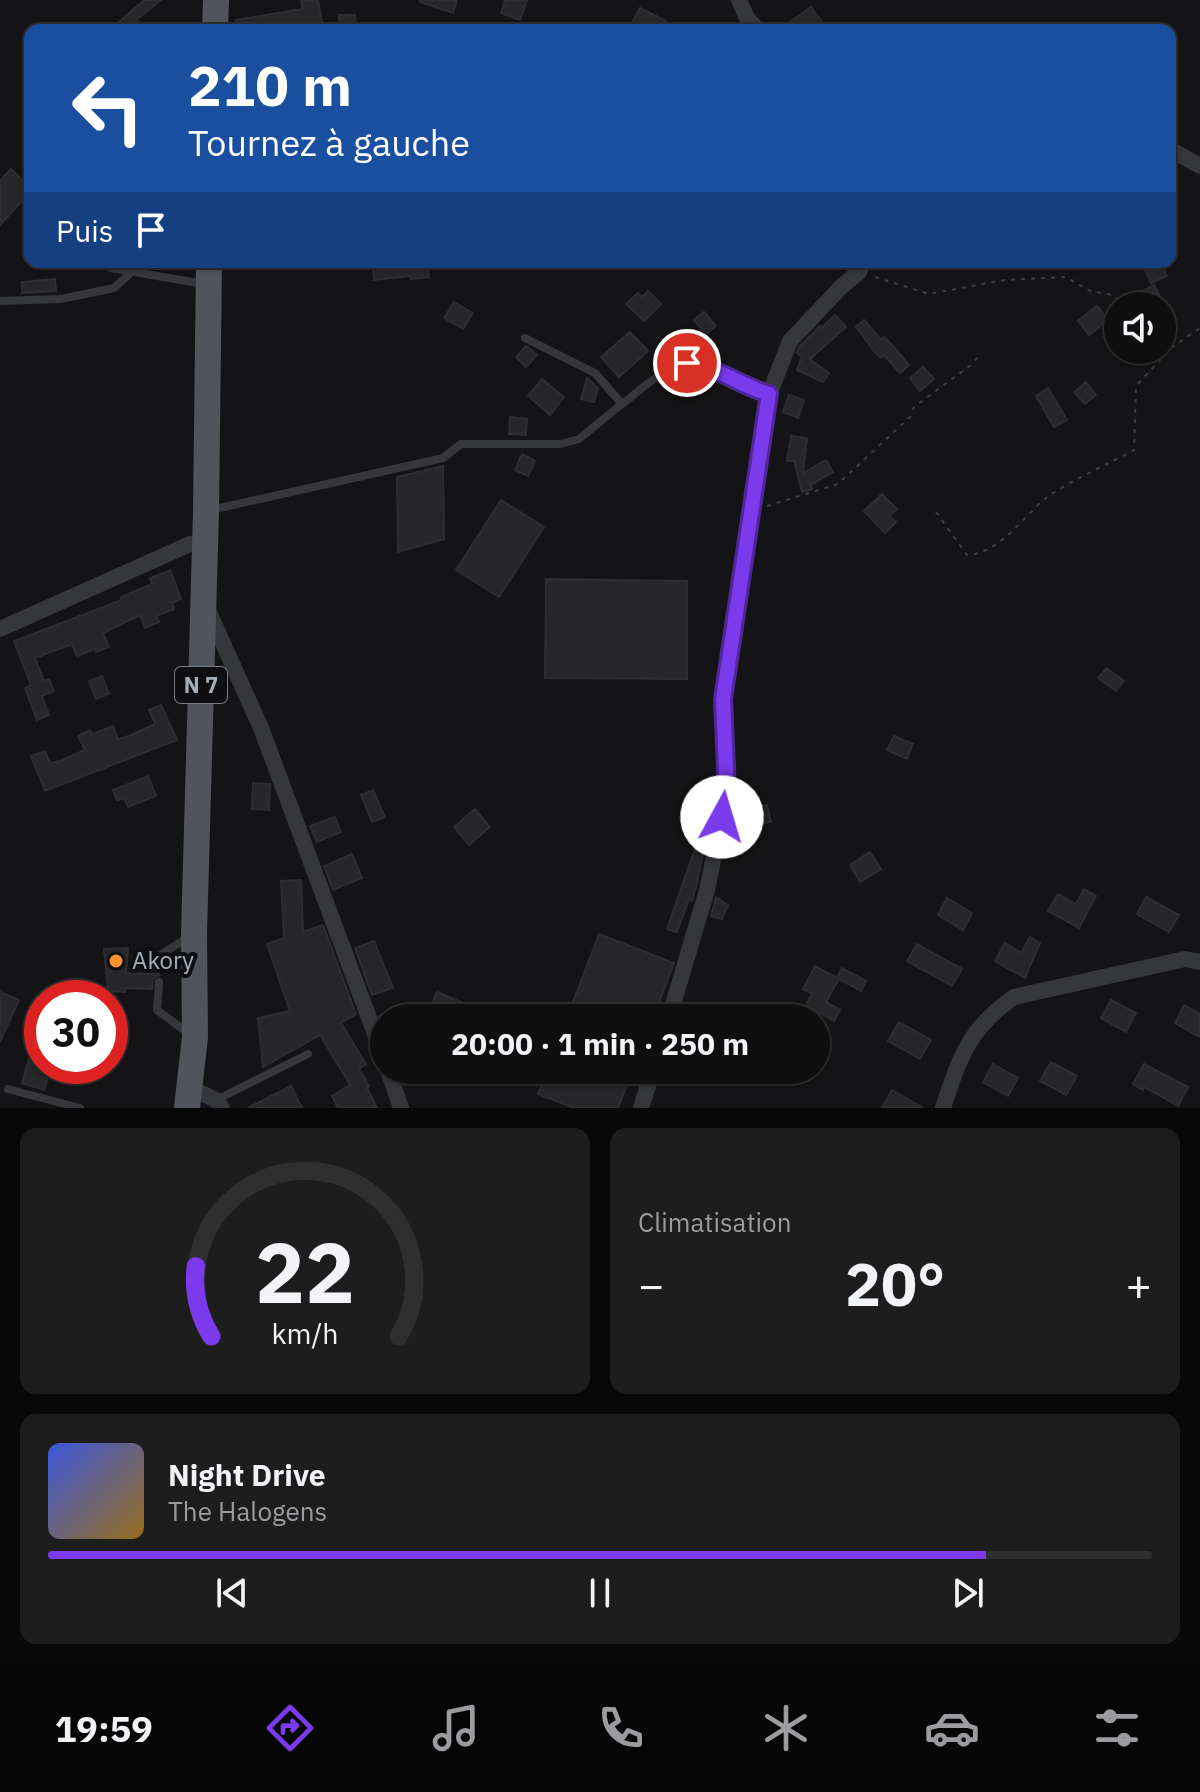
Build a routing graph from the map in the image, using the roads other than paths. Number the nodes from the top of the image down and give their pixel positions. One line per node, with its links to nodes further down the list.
1 (216, 0): 3 (main road)
2 (739, 0): 4 (street)
3 (215, 24)
4 (752, 24)
5 (1176, 152): 6 (street)
6 (1200, 166)
7 (111, 268): 9 (lane)
8 (861, 268): 13 (street)
9 (133, 271): 10 (lane); 11 (lane)
10 (209, 274): 15 (main road, N 7)
11 (0, 301)
12 (525, 338): 14 (lane)
13 (769, 394): 14 (lane); 23 (street)
14 (622, 404): 15 (lane)
15 (206, 511): 16 (main road, N 7)
16 (204, 543): 17 (main road, N 7); 18 (street)
17 (204, 601): 19 (main road, N 7); 24 (street)
18 (0, 629)
19 (194, 934): 21 (lane); 25 (main road, N 7)
20 (1200, 962): 35 (street)
21 (159, 965)
22 (159, 982): 25 (lane)
23 (673, 1004)
24 (370, 1020)
25 (195, 1037): 30 (main road, N 7)
26 (308, 1054): 31 (lane)
27 (393, 1084): 33 (street)
28 (649, 1084): 34 (street)
29 (8, 1089): 32 (lane)
30 (188, 1097): 31 (street)
31 (219, 1104)
32 (80, 1108)
33 (401, 1108)
34 (641, 1108)
35 (943, 1108)

